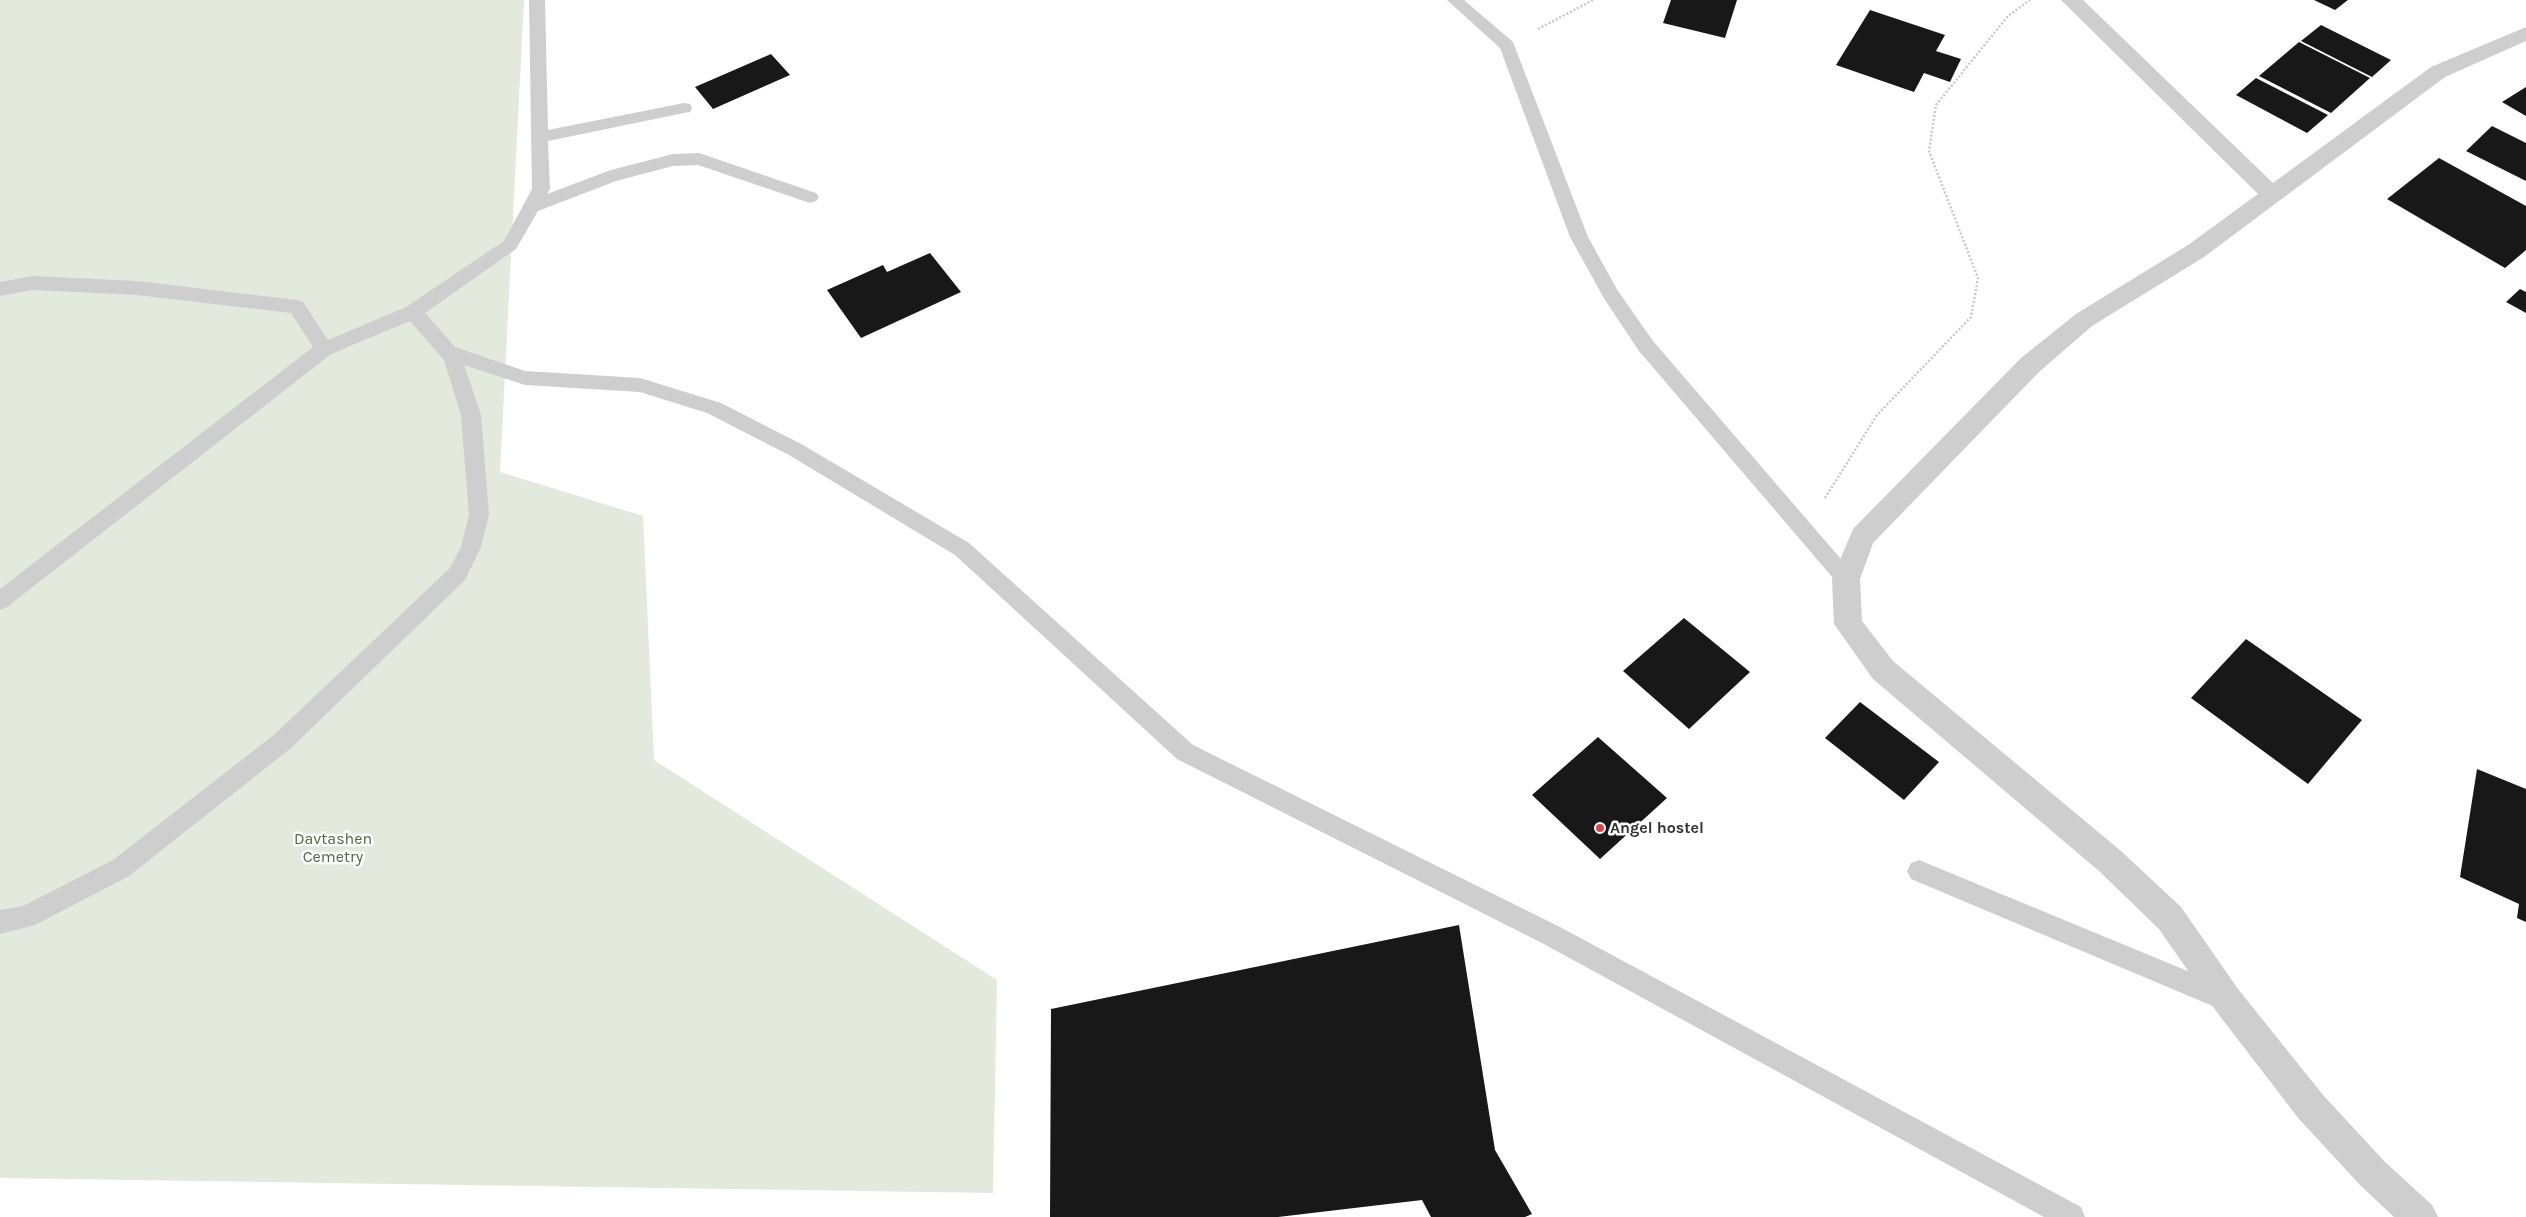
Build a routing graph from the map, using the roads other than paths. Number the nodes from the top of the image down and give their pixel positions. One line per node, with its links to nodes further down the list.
1 (537, 0): 6 (lane)
2 (1455, 0): 14 (lane)
3 (2071, 0): 7 (street)
4 (2526, 33): 7 (street)
5 (684, 108): 6 (lane)
6 (540, 137): 9 (lane)
7 (2272, 194): 14 (street)
8 (810, 197): 9 (lane)
9 (530, 207): 11 (lane)
10 (0, 289): 12 (lane)
11 (413, 312): 12 (lane); 13 (lane)
12 (324, 349): 15 (lane)
13 (448, 352): 17 (lane); 19 (lane)
14 (1846, 579): 18 (street)
15 (0, 601)
16 (1918, 871): 18 (lane)
17 (0, 922)
18 (2227, 1000): 20 (street)
19 (2071, 1217)
20 (2420, 1217)

